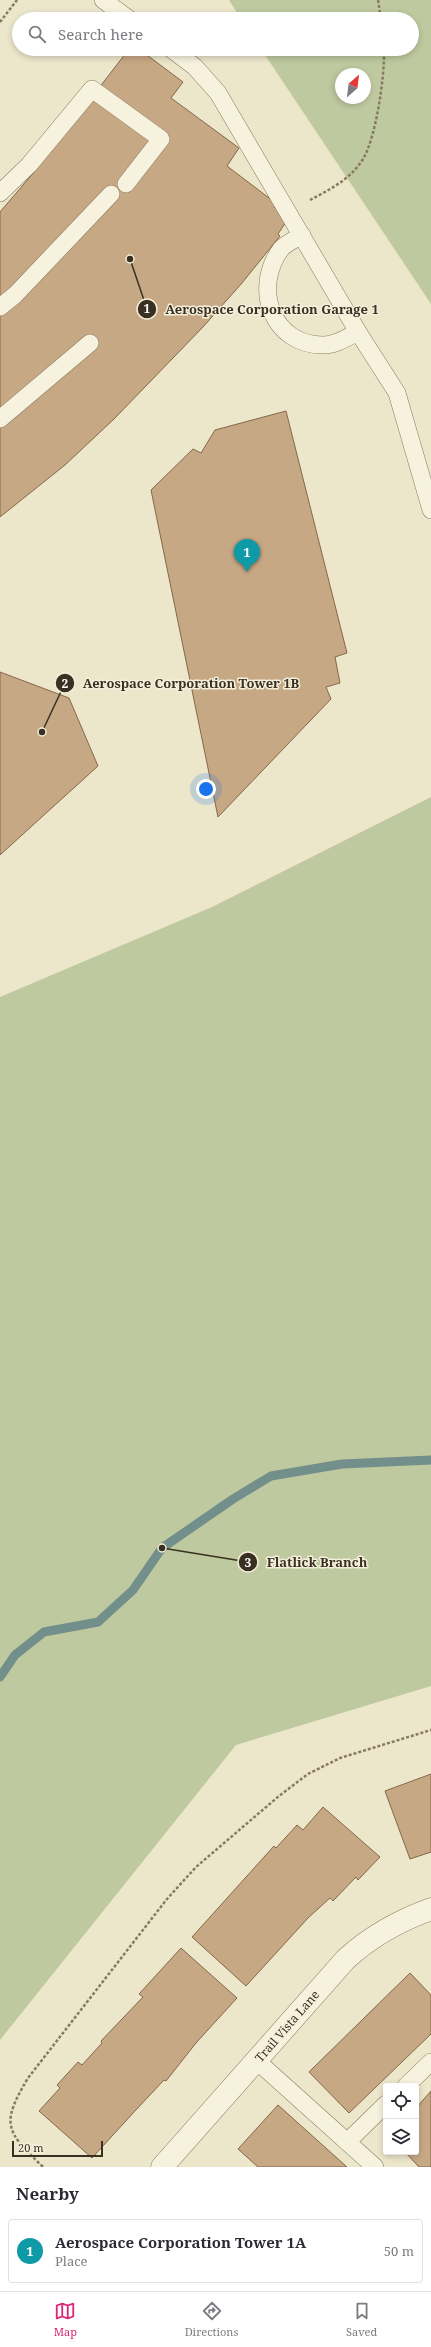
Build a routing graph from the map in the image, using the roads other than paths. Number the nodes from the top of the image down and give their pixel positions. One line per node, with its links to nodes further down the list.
1 (103, 0): 2 (lane)
2 (119, 12)
3 (180, 56): 7 (lane)
4 (126, 184): 5 (lane)
5 (0, 193)
6 (111, 194): 8 (lane)
7 (302, 235): 9 (lane); 9 (lane)
8 (0, 307)
9 (358, 332): 12 (lane)
10 (90, 343): 11 (lane)
11 (0, 419)
12 (431, 510)
13 (431, 1909): 14 (street, Trail Vista Lane)
14 (256, 2061): 18 (lane); 19 (street, Trail Vista Lane)
15 (431, 2062): 16 (lane)
16 (409, 2083)
17 (383, 2107): 18 (lane)
18 (346, 2142): 20 (lane)
19 (174, 2163)
20 (375, 2167)

